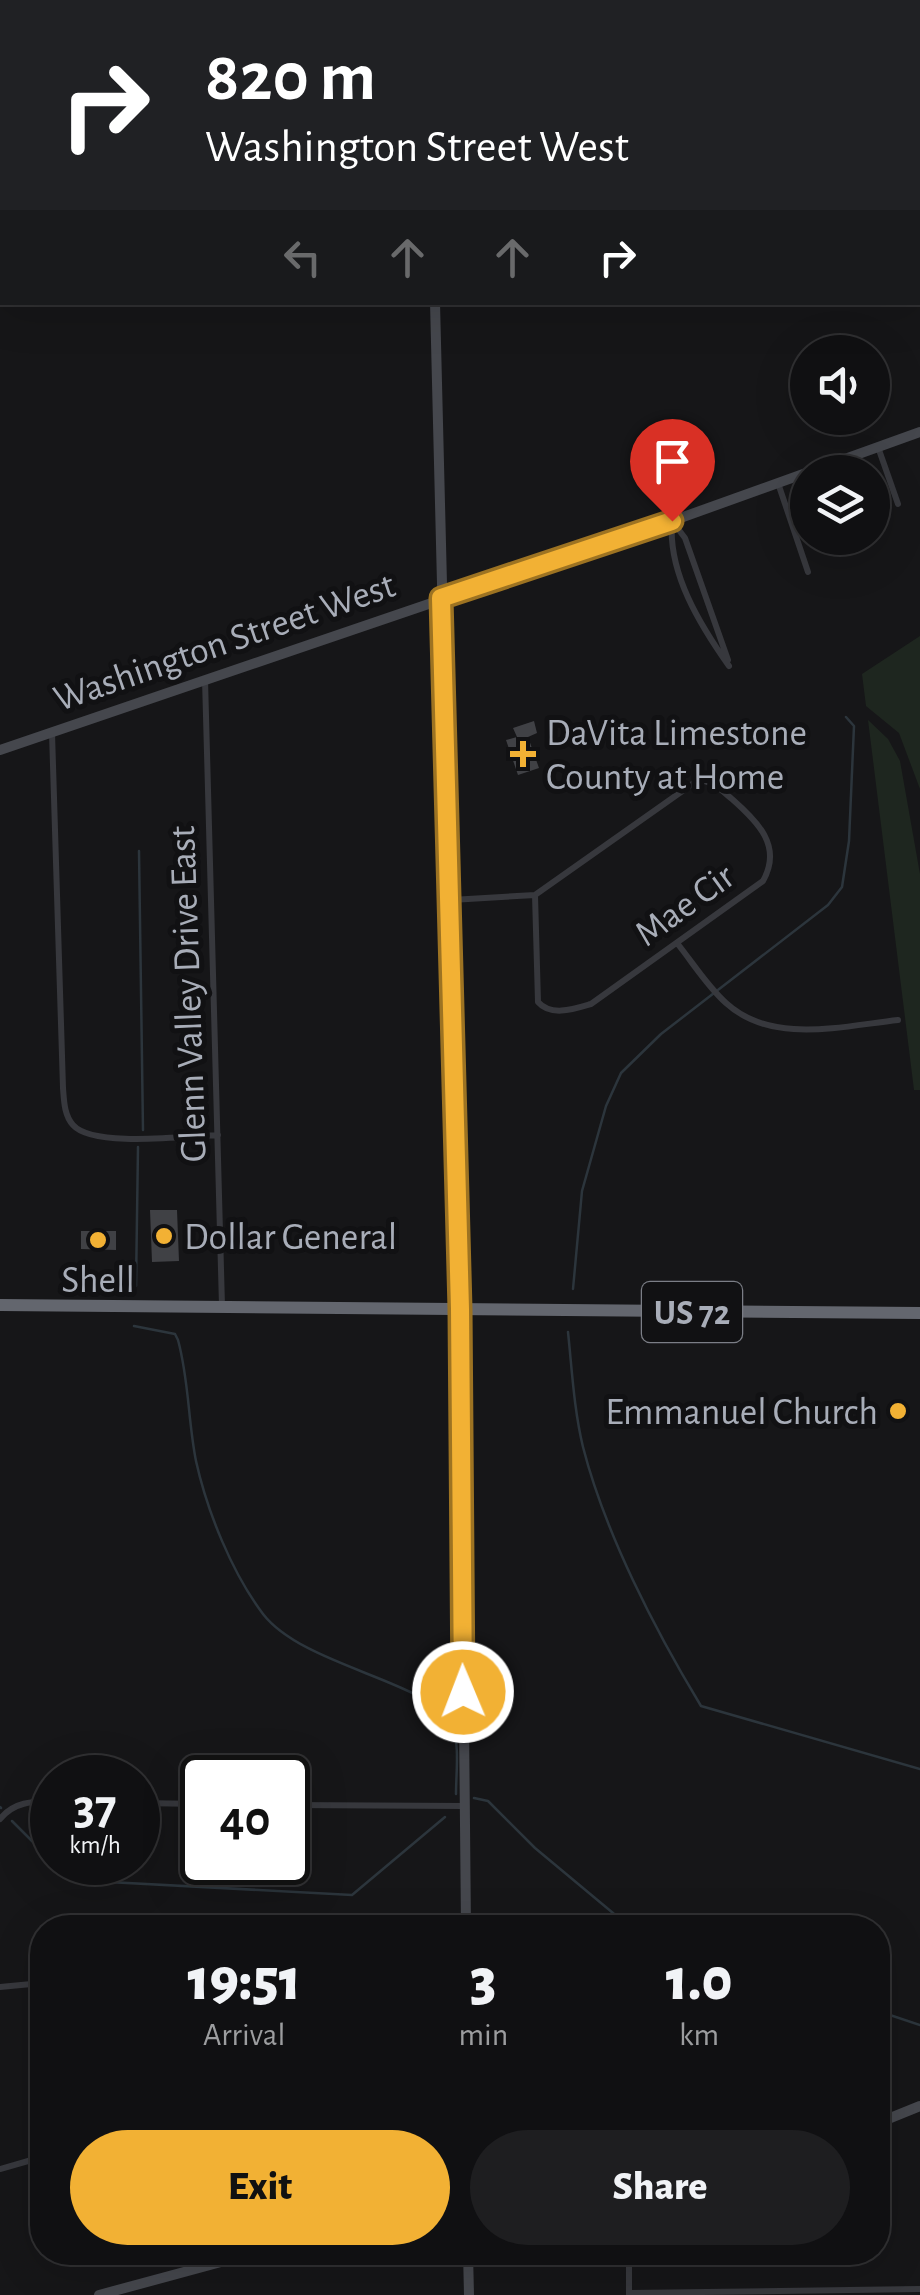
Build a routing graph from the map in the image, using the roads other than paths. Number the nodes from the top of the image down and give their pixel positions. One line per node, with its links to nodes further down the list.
1 (435, 305): 8 (street)
2 (920, 432): 3 (street, Washington Street West)
3 (878, 447): 4 (street, Washington Street West); 5 (street)
4 (778, 483): 6 (street, Washington Street West); 7 (street)
5 (898, 504)
6 (672, 521): 6 (street); 8 (street, Washington Street West)
7 (808, 572)
8 (441, 598): 9 (street, Washington Street West); 13 (street)
9 (205, 679): 10 (street, Washington Street West); 16 (street, Glenn Valley Drive East)
10 (52, 732): 11 (street, Washington Street West); 16 (street)
11 (0, 750)
12 (535, 896): 13 (street); 14 (street, Mae Cir); 14 (street, Mae Cir)
13 (451, 900): 19 (street)
14 (677, 943): 15 (street)
15 (898, 1020)
16 (218, 1136): 18 (street, Glenn Valley Drive East)
17 (0, 1305): 18 (highway, US 72)
18 (222, 1307): 19 (highway, US 72)
19 (460, 1309): 20 (highway, US 72); 23 (street)
20 (920, 1314)
21 (30, 1802): 24 (street)
22 (310, 1804): 23 (street)
23 (465, 1806): 25 (street)
24 (0, 1819)
25 (466, 1915)
26 (30, 1984): 27 (street)
27 (0, 1987)
28 (920, 2106): 29 (street)
29 (890, 2118)
30 (30, 2160): 31 (street)
31 (0, 2169)
32 (210, 2265): 38 (street)
33 (468, 2265): 39 (street)
34 (629, 2265): 37 (street)
35 (920, 2290): 36 (street)
36 (778, 2293): 37 (street)
37 (629, 2294)
38 (99, 2295)
39 (469, 2295)

